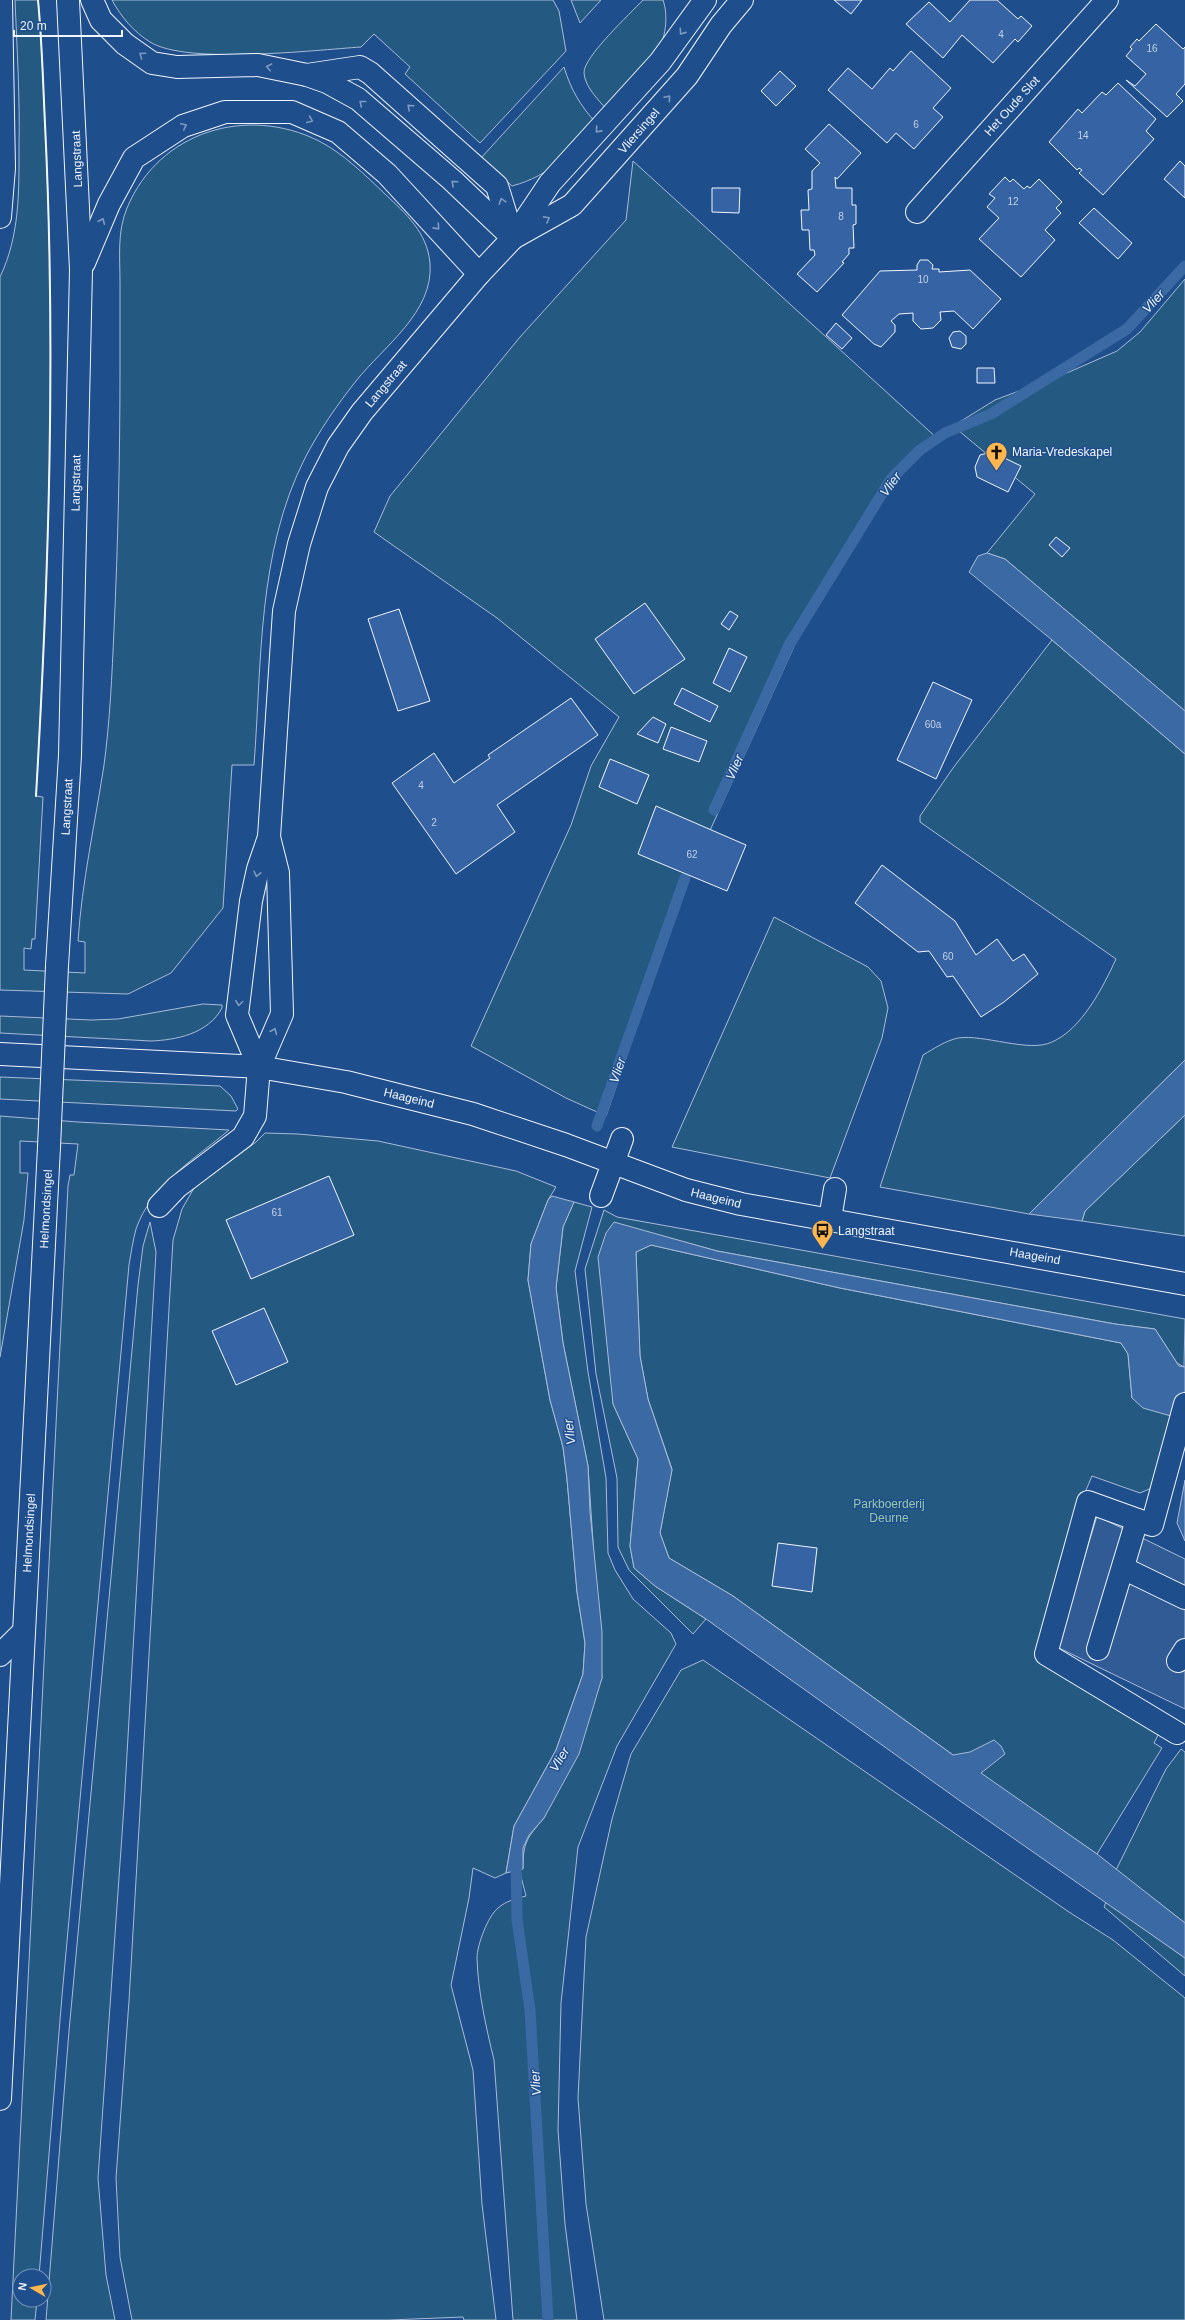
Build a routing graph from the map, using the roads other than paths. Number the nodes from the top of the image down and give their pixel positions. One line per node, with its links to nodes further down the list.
1 (2, 0): 10 (main road)
2 (68, 0): 12 (main road, Langstraat)
3 (92, 0): 8 (main road, one-way to 3)
4 (742, 0): 7 (main road, Vliersingel)
5 (1107, 0): 9 (main road, Het Oude Slot)
6 (700, 2): 7 (main road); 11 (main road, Vliersingel, one-way to 11)
7 (720, 25): 11 (main road, Vliersingel, one-way to 7)
8 (307, 75): 11 (main road, one-way to 8); 11 (main road, one-way to 8)
9 (917, 212)
10 (0, 217)
11 (513, 238): 13 (main road, Vliersingel)
12 (81, 270): 13 (main road, one-way to 13); 15 (main road, Langstraat)
13 (479, 274): 14 (main road, Langstraat)
14 (269, 837): 17 (main road, Langstraat, one-way to 14); 17 (main road, Langstraat, one-way to 17)
15 (57, 966): 29 (main road, Helmondsingel, bridge)
16 (0, 1054): 17 (main road, Haageind)
17 (259, 1067): 19 (main road, Haageind); 22 (main road)
18 (622, 1139): 19 (main road)
19 (614, 1162): 21 (main road); 23 (main road, Haageind)
20 (835, 1190): 23 (main road)
21 (601, 1196)
22 (159, 1206)
23 (830, 1219): 24 (main road, Haageind)
24 (1185, 1284)
25 (1185, 1404): 26 (main road)
26 (1137, 1520): 27 (main road); 32 (main road)
27 (1123, 1568): 28 (main road); 30 (main road)
28 (1185, 1598)
29 (24, 1631): 31 (main road); 33 (main road, Helmondsingel)
30 (1098, 1649)
31 (0, 1656)
32 (1177, 1733)
33 (4, 1914): 34 (main road, Helmondsingel)
34 (0, 2099)

